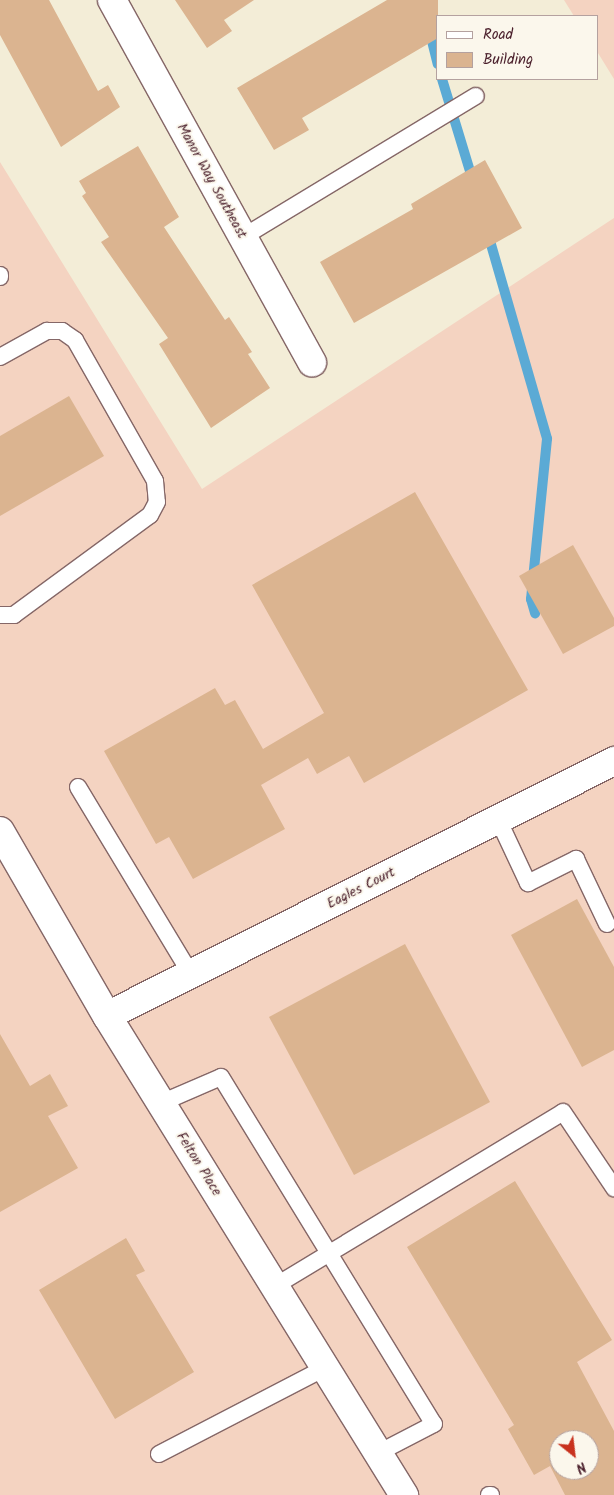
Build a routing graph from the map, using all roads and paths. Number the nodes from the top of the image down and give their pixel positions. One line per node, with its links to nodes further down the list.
1 (112, 0): 3 (street, Manor Way Southeast)
2 (476, 96): 3 (lane)
3 (243, 237): 5 (street, Manor Way Southeast)
4 (0, 356): 6 (lane)
5 (312, 363)
6 (0, 615)
7 (614, 761): 9 (street, Eagles Court)
8 (78, 787): 12 (lane)
9 (498, 819): 11 (lane); 12 (street, Eagles Court)
10 (0, 830): 13 (street, Felton Place)
11 (607, 924)
12 (191, 974): 13 (street, Eagles Court)
13 (107, 1016): 14 (street, Felton Place)
14 (161, 1103): 16 (lane); 17 (street, Felton Place)
15 (614, 1188): 16 (lane)
16 (328, 1254): 17 (lane); 19 (lane)
17 (275, 1286): 18 (street, Felton Place)
18 (326, 1368): 19 (street, Felton Place); 20 (lane)
19 (378, 1453): 21 (street, Felton Place)
20 (159, 1454)
21 (404, 1495)

